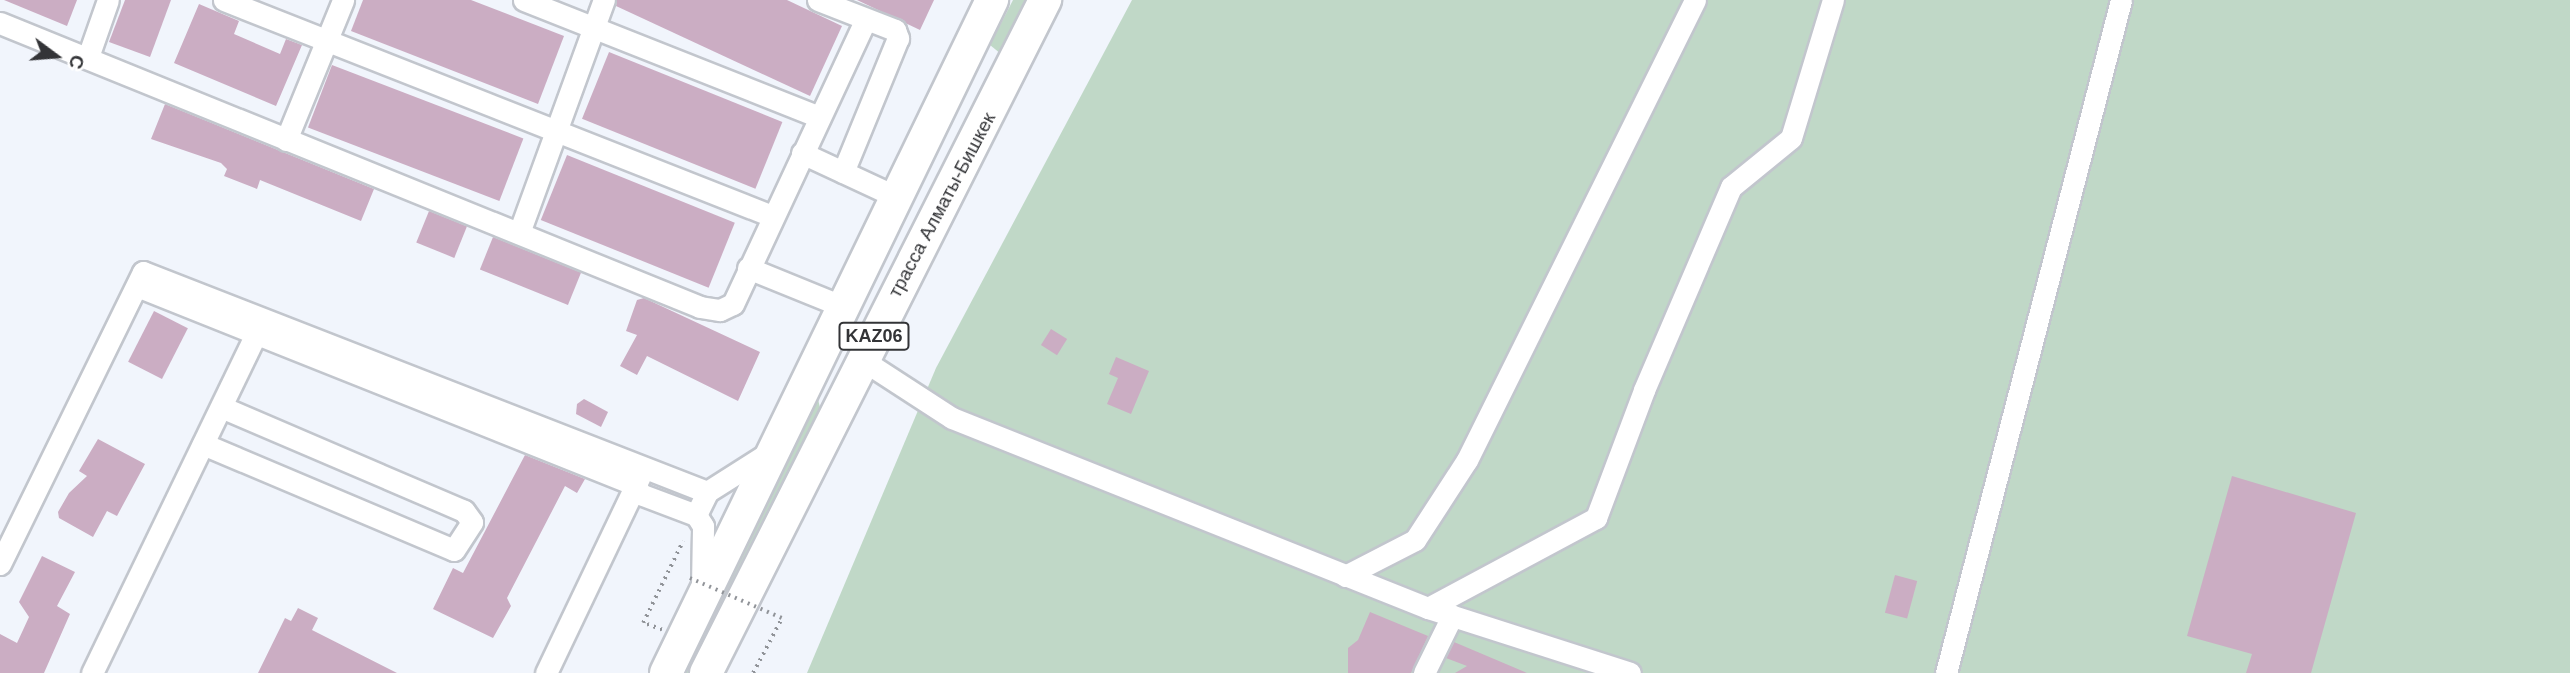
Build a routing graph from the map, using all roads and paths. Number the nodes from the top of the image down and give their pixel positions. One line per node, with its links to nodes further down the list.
1 (108, 0): 16 (street)
2 (224, 0): 15 (street)
3 (343, 0): 15 (street)
4 (524, 0): 14 (street)
5 (604, 0): 14 (street)
6 (818, 0): 12 (street)
7 (992, 0): 17 (highway, трасса Алматы-Бишкек / KАZ06)
8 (1045, 0): 18 (highway, трасса Алматы-Бишкек / KАZ06)
9 (1695, 0): 39 (street)
10 (1833, 0): 41 (street)
11 (2121, 0): 53 (street)
12 (864, 21): 19 (street); 23 (street)
13 (0, 23): 16 (street)
14 (593, 29): 19 (street); 20 (street)
15 (328, 42): 20 (street); 21 (street)
16 (88, 57): 21 (street)
17 (952, 81): 18 (highway); 24 (highway, трасса Алматы-Бишкек / KАZ06)
18 (996, 102): 31 (highway, трасса Алматы-Бишкек / KАZ06)
19 (818, 117): 22 (street)
20 (554, 133): 25 (street); 26 (street)
21 (286, 140): 26 (street)
22 (802, 153): 23 (street); 25 (street)
23 (843, 172): 24 (street)
24 (897, 197): 29 (highway, трасса Алматы-Бишкек / KАZ06)
25 (772, 216): 27 (street)
26 (519, 233): 27 (street)
27 (748, 268): 29 (street)
28 (140, 279): 30 (street); 35 (street); 38 (street)
29 (844, 307): 34 (highway, трасса Алматы-Бишкек / KАZ06)
30 (255, 336): 32 (street); 35 (street)
31 (861, 359): 39 (street); 49 (highway, трасса Алматы-Бишкек / KАZ06)
32 (221, 407): 33 (street); 33 (street)
33 (203, 443): 46 (street)
34 (779, 443): 36 (street); 42 (highway, трасса Алматы-Бишкек / KАZ06)
35 (640, 477): 36 (street); 37 (street); 47 (street)
36 (707, 492): 37 (street)
37 (696, 515): 42 (street); 44 (path)
38 (0, 564)
39 (1345, 576): 41 (street)
40 (690, 578): 50 (path, bridge)
41 (1428, 608): 43 (street)
42 (697, 610): 48 (highway, трасса Алматы-Бишкек / KАZ06)
43 (1452, 616): 45 (street); 51 (street)
44 (664, 631)
45 (1582, 664): 52 (street)
46 (92, 673)
47 (546, 673)
48 (666, 673)
49 (707, 673)
50 (753, 673)
51 (1424, 673)
52 (1630, 673)
53 (1946, 673)

